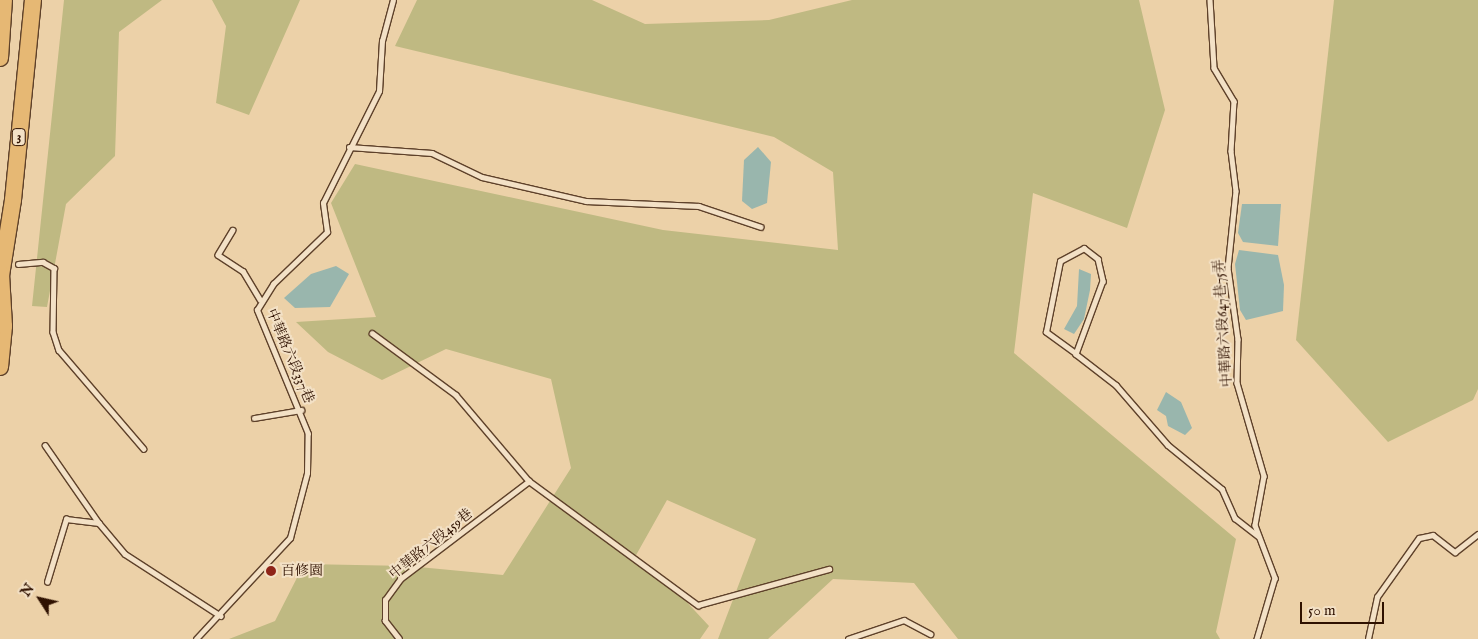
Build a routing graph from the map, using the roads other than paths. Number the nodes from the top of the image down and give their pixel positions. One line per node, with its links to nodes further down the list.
1 (4, 0): 5 (highway)
2 (33, 0): 10 (highway, 3)
3 (393, 0): 6 (lane, 中華路六段337巷)
4 (1210, 0): 22 (lane, 中華路六段647巷75弄)
5 (0, 58)
6 (349, 147): 7 (lane); 11 (lane, 中華路六段337巷)
7 (761, 227)
8 (233, 230): 11 (lane)
9 (18, 264): 18 (lane)
10 (1, 278): 14 (highway)
11 (260, 299): 15 (lane, 中華路六段337巷)
12 (372, 333): 19 (lane)
13 (1076, 354): 13 (lane); 22 (lane)
14 (0, 367)
15 (301, 410): 16 (lane); 25 (lane, 中華路六段337巷)
16 (254, 418)
17 (45, 445): 20 (lane)
18 (144, 449)
19 (529, 481): 23 (lane); 28 (lane, 中華路六段459巷)
20 (98, 523): 24 (lane); 25 (lane)
21 (1478, 534): 31 (lane)
22 (1260, 537): 30 (lane, 中華路六段647巷75弄)
23 (829, 569)
24 (47, 582)
25 (221, 616): 27 (lane, 中華路六段337巷)
26 (930, 634): 29 (lane)
27 (196, 639)
28 (399, 639)
29 (848, 639)
30 (1257, 639)
31 (1368, 639)

